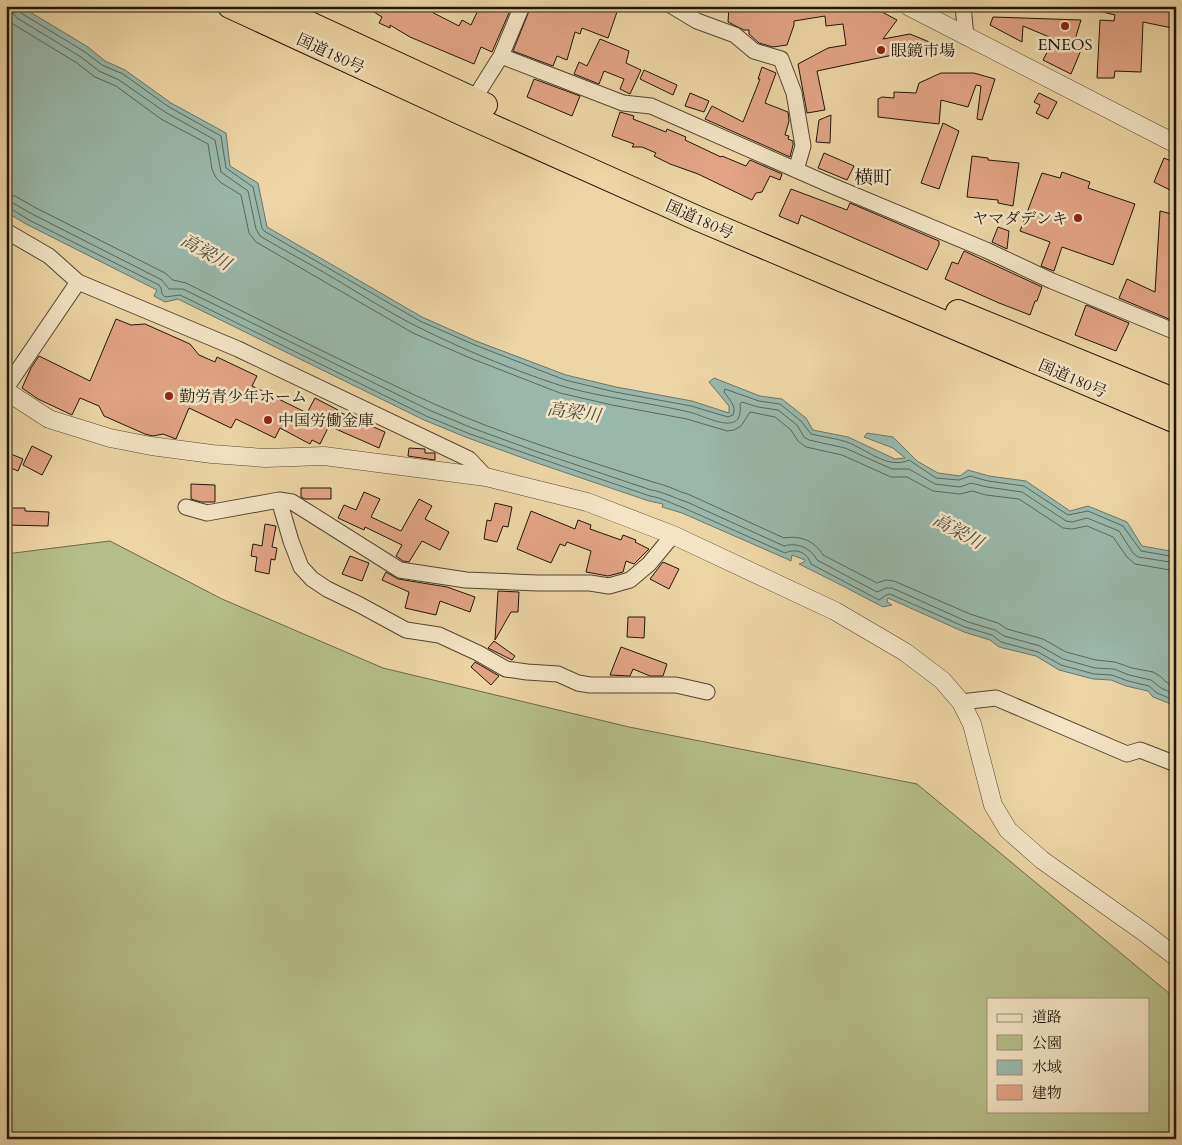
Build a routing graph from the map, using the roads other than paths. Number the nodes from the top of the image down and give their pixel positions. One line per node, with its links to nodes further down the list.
1 (230, 6): 9 (highway, 国道180号)
2 (271, 6): 9 (highway, 国道180号)
3 (522, 6): 8 (street)
4 (672, 6): 11 (street)
5 (908, 6): 7 (street)
6 (963, 6): 7 (street)
7 (966, 37): 10 (street)
8 (502, 56): 9 (street); 11 (street)
9 (469, 107): 16 (highway, 国道180号); 17 (highway, 国道180号)
10 (1176, 144)
11 (796, 170): 14 (street)
12 (6, 231): 13 (street)
13 (78, 282): 15 (street); 18 (street)
14 (1176, 332)
15 (6, 389): 18 (street)
16 (1176, 401)
17 (1176, 421)
18 (486, 477): 21 (street)
19 (279, 500): 20 (street); 21 (street); 22 (street)
20 (186, 508)
21 (673, 535): 23 (street)
22 (707, 692)
23 (961, 702): 24 (street); 25 (street)
24 (1176, 764)
25 (1176, 957)

